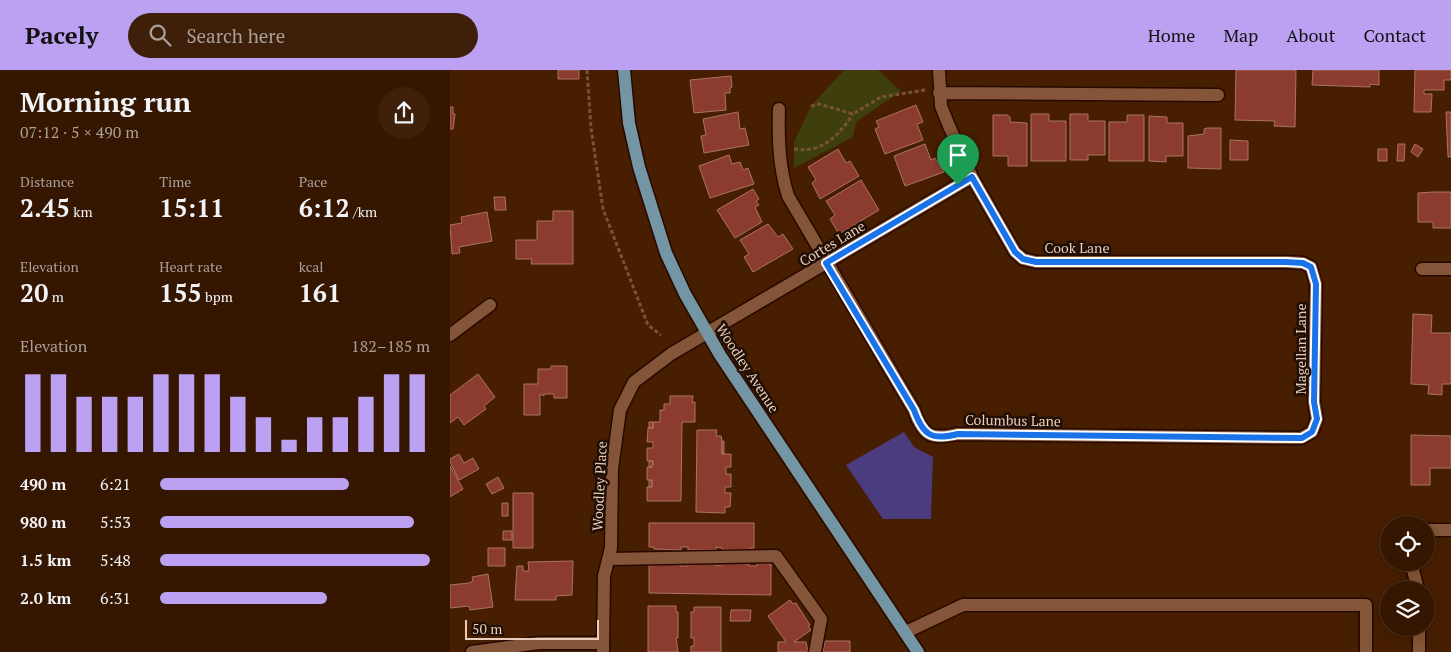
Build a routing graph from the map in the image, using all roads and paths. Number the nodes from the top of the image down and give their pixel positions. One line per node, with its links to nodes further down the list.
1 (586, 70): 19 (path)
2 (624, 70): 17 (main road, Woodley Avenue)
3 (939, 70): 5 (street, Cook Lane)
4 (926, 90): 9 (path)
5 (939, 93): 6 (street); 11 (street, Cook Lane)
6 (1218, 95)
7 (811, 106): 9 (path)
8 (779, 108): 12 (street, Columbus Lane)
9 (853, 114): 10 (path)
10 (793, 149)
11 (972, 177): 12 (street, Cortes Lane); 13 (street, Cook Lane)
12 (826, 263): 17 (street, Cortes Lane); 20 (street, Columbus Lane)
13 (1311, 267): 20 (street, Magellan Lane)
14 (1422, 269): 15 (street)
15 (1451, 269)
16 (490, 305): 18 (street)
17 (707, 333): 23 (street, Woodley Place); 24 (main road, Woodley Avenue)
18 (450, 335)
19 (661, 336)
20 (1312, 432)
21 (1435, 530): 22 (street)
22 (1451, 530)
23 (608, 559): 26 (street, Woodley Place); 28 (street)
24 (906, 632): 29 (main road, Woodley Avenue); 30 (street)
25 (1419, 636): 31 (street)
26 (603, 648): 27 (street)
27 (472, 652)
28 (815, 652)
29 (918, 652)
30 (1366, 652)
31 (1419, 652)

